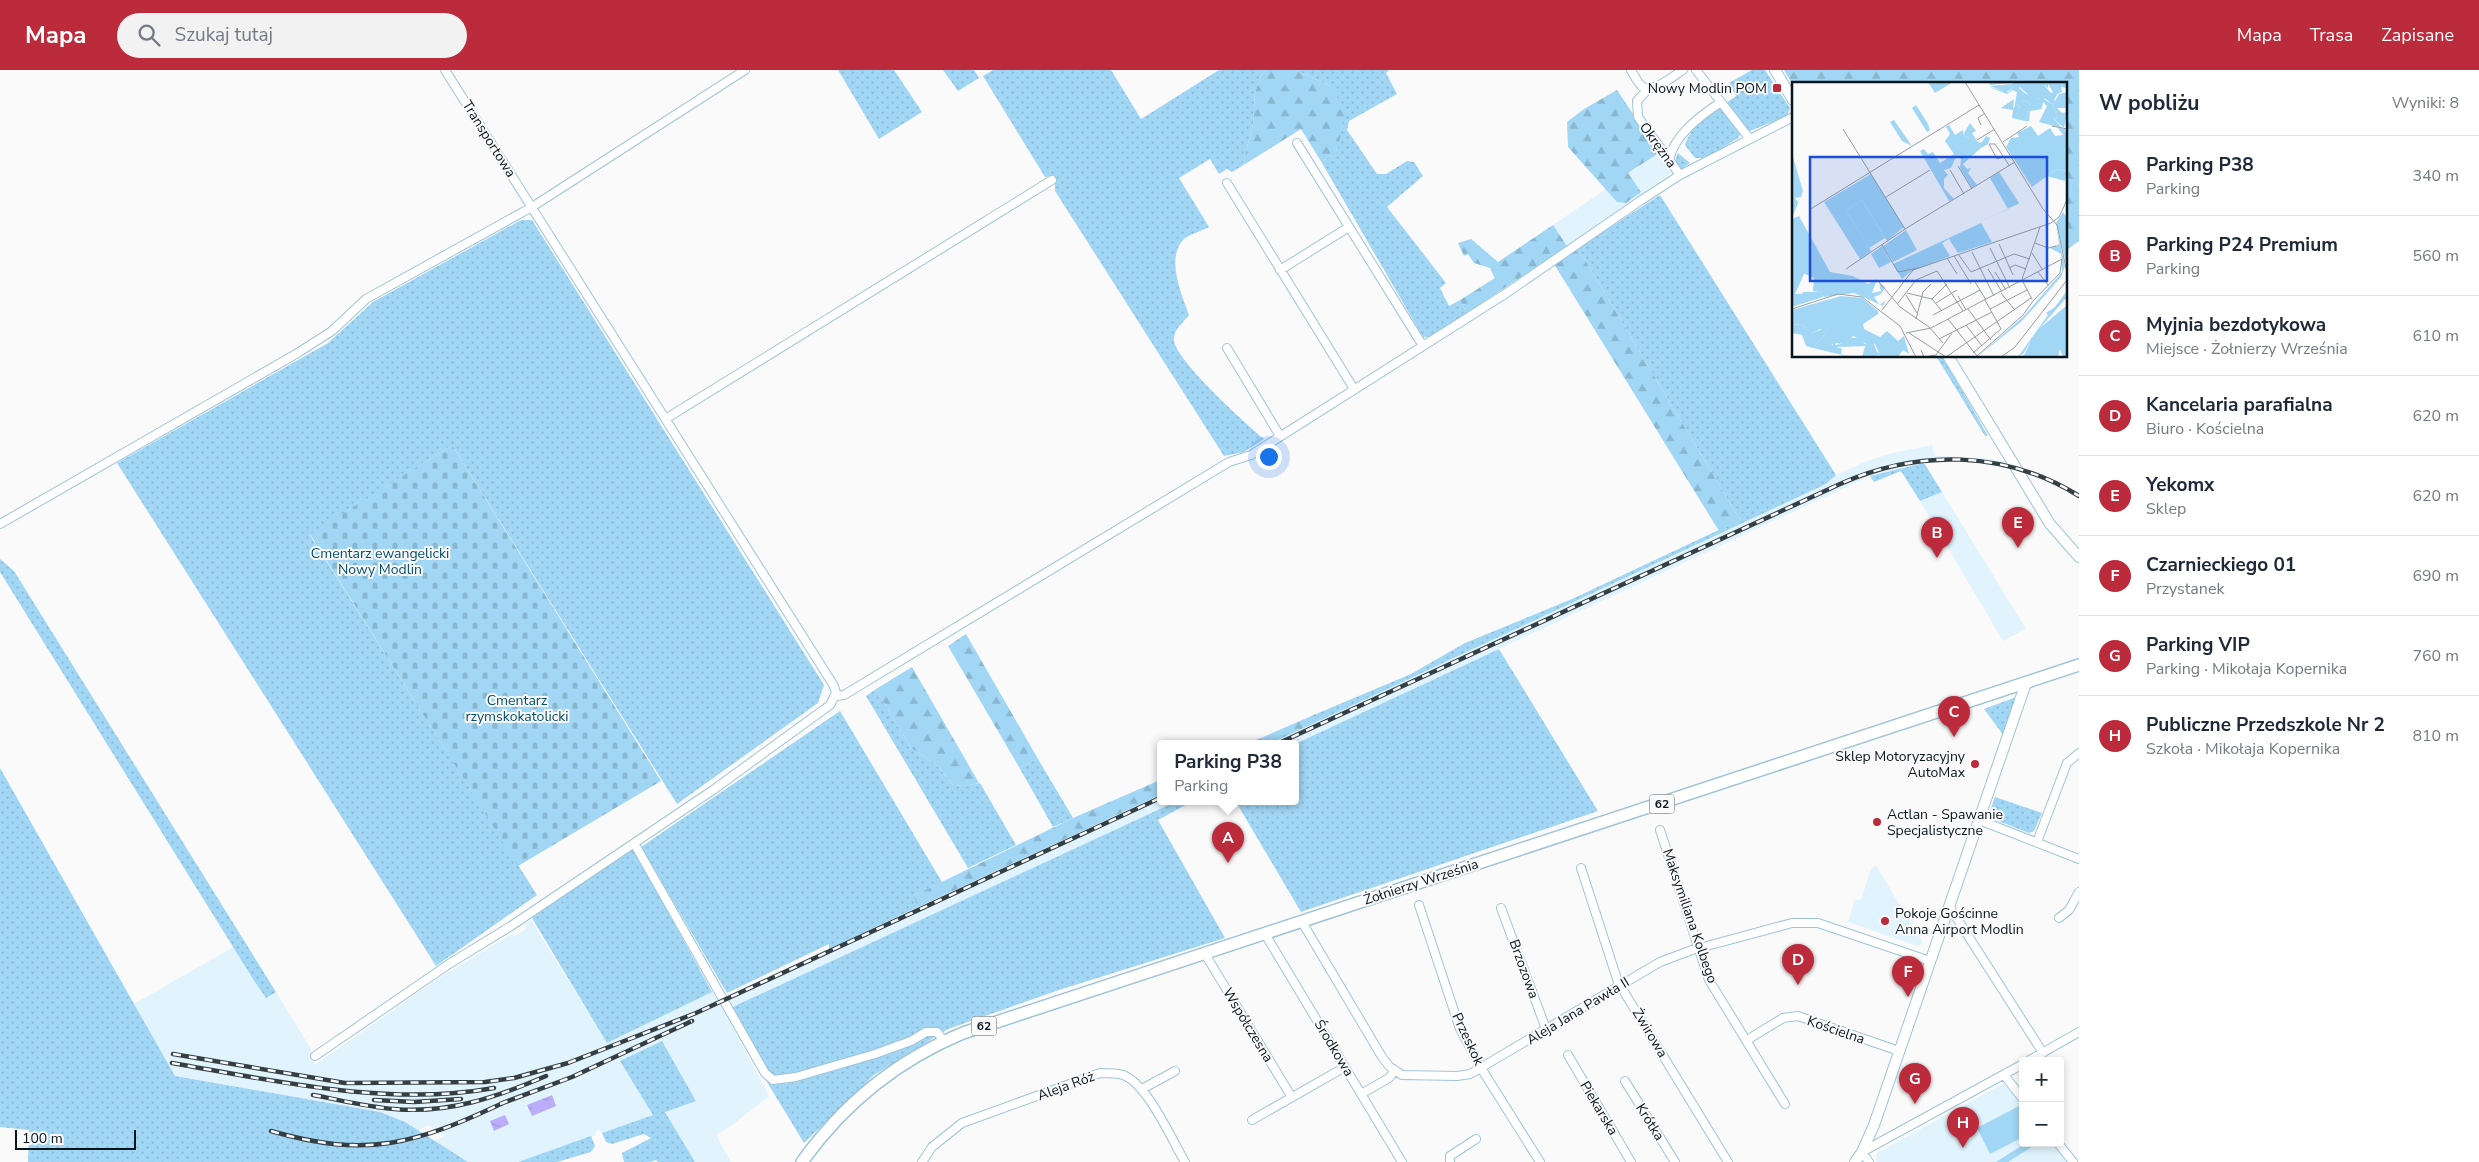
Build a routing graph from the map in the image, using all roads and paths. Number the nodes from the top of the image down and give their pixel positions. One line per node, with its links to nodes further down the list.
1 (445, 70): 17 (street, Transportowa)
2 (745, 70): 17 (street)
3 (1631, 70): 7 (street)
4 (1683, 70): 7 (street)
5 (1696, 70): 9 (street)
6 (1775, 70): 8 (street)
7 (1648, 89): 13 (street, Okrężna)
8 (1792, 98)
9 (1721, 102): 11 (street); 13 (street)
10 (1792, 117): 11 (street)
11 (1749, 138): 14 (street)
12 (1297, 143): 18 (street)
13 (1668, 160): 14 (street, Okrężna)
14 (1680, 175): 20 (street)
15 (1052, 180): 24 (street)
16 (1227, 183): 19 (street)
17 (532, 207): 24 (street, Transportowa); 26 (street)
18 (1349, 227): 19 (street); 20 (street)
19 (1280, 270): 23 (street)
20 (1423, 346): 23 (street)
21 (1227, 348): 25 (street)
22 (1949, 358): 27 (street)
23 (1354, 390): 25 (street)
24 (667, 418): 30 (street, Transportowa)
25 (1280, 436): 30 (street)
26 (0, 524)
27 (2079, 557)
28 (2079, 665): 29 (main road, Żołnierzy Września / 62)
29 (2026, 683): 32 (street); 43 (main road, Żołnierzy Września / 62)
30 (836, 696): 35 (street)
31 (2079, 753): 34 (street)
32 (1979, 820): 34 (street); 40 (street)
33 (1660, 830): 45 (street, Maksymiliana Kolbego)
34 (2037, 842): 36 (street)
35 (634, 843): 52 (street); 56 (street)
36 (2079, 859)
37 (1581, 868): 48 (street, Żwirowa)
38 (2079, 892): 42 (street)
39 (1419, 905): 60 (street, Przeskok)
40 (1950, 906): 47 (street); 54 (street)
41 (1501, 908): 49 (street, Brzozowa)
42 (2059, 918)
43 (1302, 922): 44 (main road, Żołnierzy Września / 62); 61 (street)
44 (1265, 934): 46 (main road, Żołnierzy Września / 62); 59 (street, Środkowa)
45 (1699, 948): 47 (street, Aleja Jana Pawła II); 48 (street, Aleja Jana Pawła II); 51 (street, Maksymiliana Kolbego)
46 (1204, 954): 52 (main road, Żołnierzy Września / 62); 68 (street, Współczesna)
47 (1930, 961): 53 (street)
48 (1621, 985): 49 (street, Aleja Jana Pawła II); 82 (street, Żwirowa)
49 (1546, 1029): 60 (street, Aleja Jana Pawła II)
50 (2079, 1032): 54 (street)
51 (1747, 1040): 53 (street, Kościelna); 69 (street, Maksymiliana Kolbego)
52 (944, 1041): 74 (main road, Żołnierzy Września / 62)
53 (1899, 1052): 73 (street)
54 (2042, 1053): 57 (street)
55 (1568, 1055): 80 (street, Piekarska)
56 (315, 1056)
57 (2035, 1057)
58 (2019, 1066): 63 (street)
59 (1345, 1067): 66 (street, Środkowa); 68 (street)
60 (1481, 1068): 61 (street, Aleja Jana Pawła II); 79 (street, Przeskok)
61 (1395, 1070): 66 (street)
62 (1175, 1071): 65 (street)
63 (2004, 1074): 67 (street); 73 (street)
64 (1625, 1081): 81 (street, Krótka)
65 (1142, 1089): 75 (street, Aleja Róż); 76 (street, Aleja Róż)
66 (1362, 1094): 77 (street, Środkowa)
67 (2019, 1094)
68 (1291, 1096): 70 (street)
69 (1785, 1104)
70 (1252, 1120)
71 (1476, 1139): 78 (street)
72 (2061, 1147): 85 (street)
73 (1862, 1152): 83 (street); 84 (street)
74 (802, 1162)
75 (922, 1162)
76 (1185, 1162)
77 (1402, 1162)
78 (1450, 1162)
79 (1540, 1162)
80 (1631, 1162)
81 (1675, 1162)
82 (1728, 1162)
83 (1854, 1162)
84 (1869, 1162)
85 (2073, 1162)

